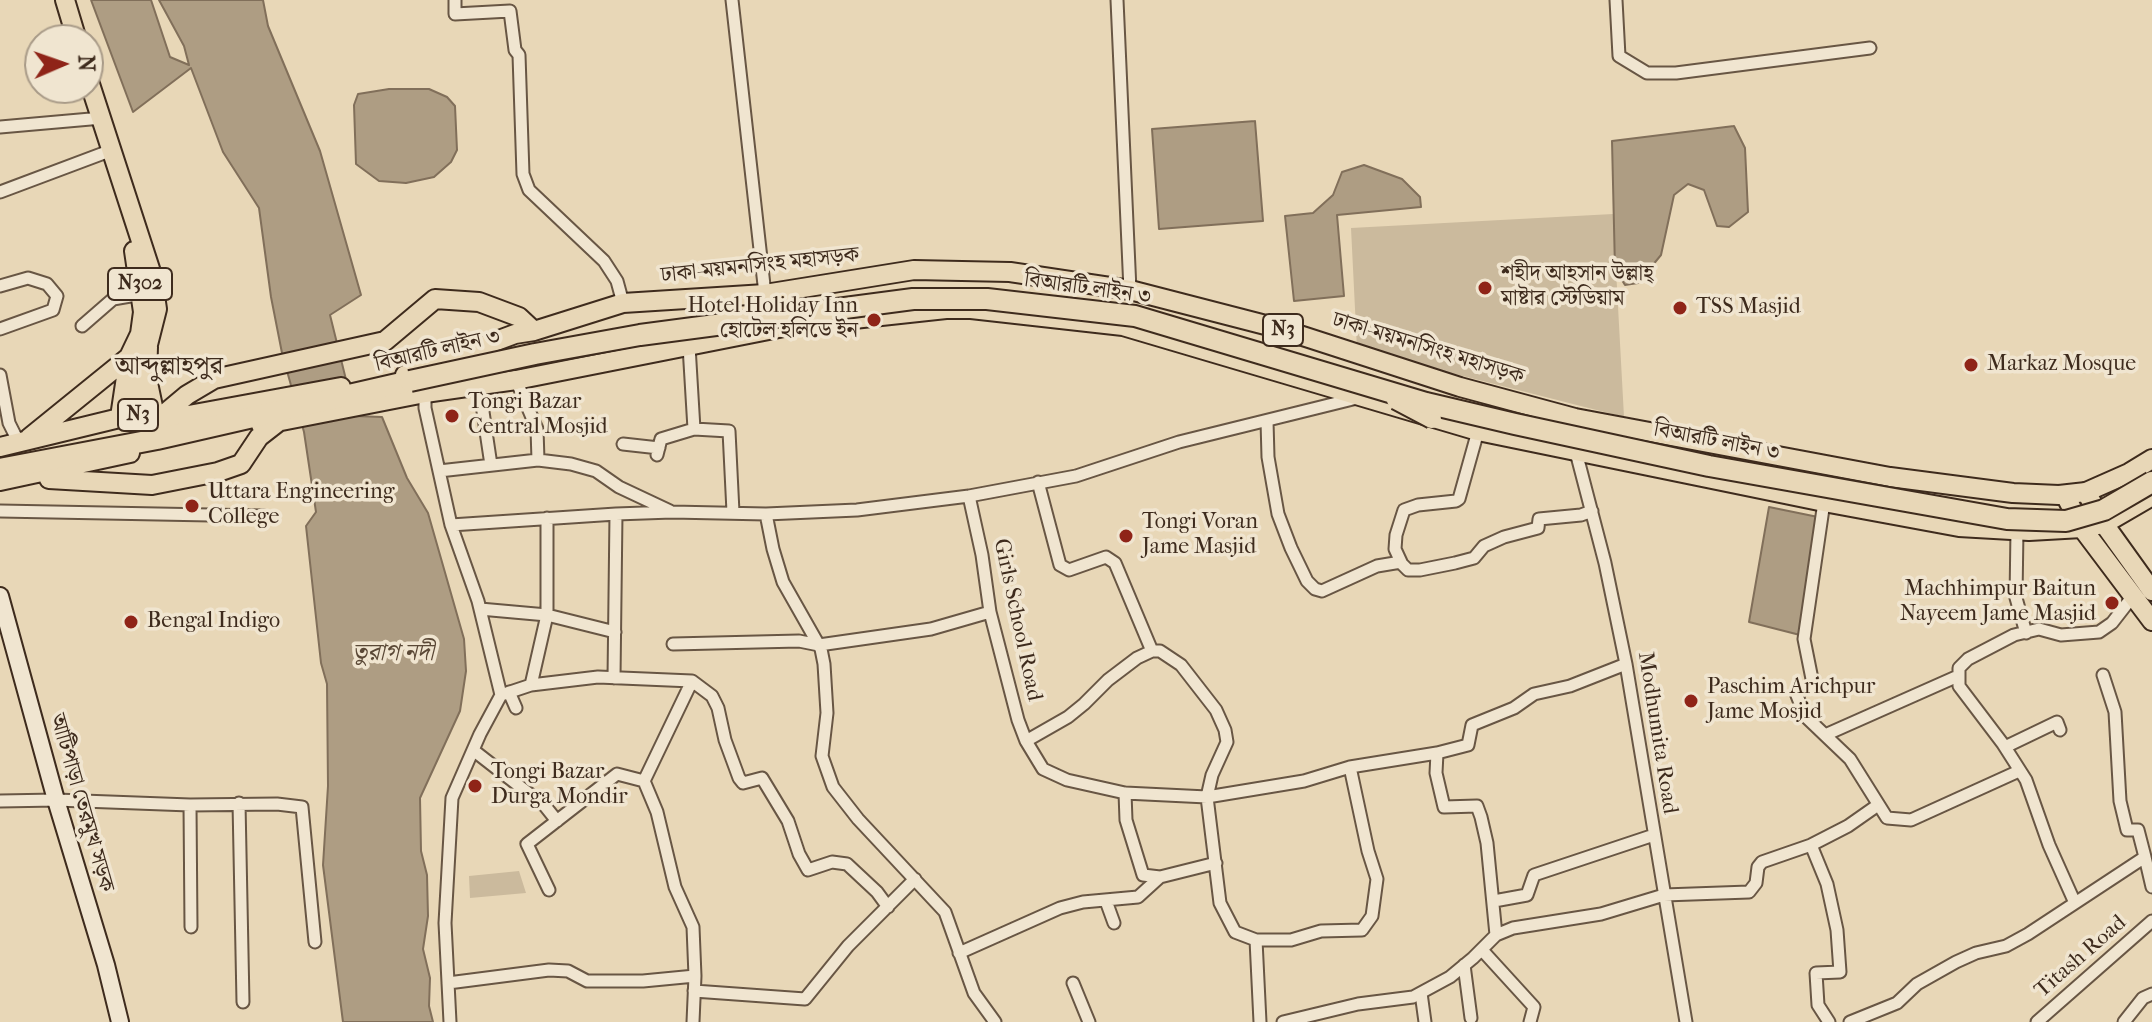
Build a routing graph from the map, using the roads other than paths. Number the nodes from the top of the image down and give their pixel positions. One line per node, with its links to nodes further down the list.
1 (65, 0): 6 (main road)
2 (455, 0): 17 (street)
3 (732, 0): 16 (street)
4 (1117, 0): 14 (street)
5 (1616, 0): 7 (street)
6 (72, 24)
7 (1870, 48)
8 (97, 104): 9 (main road, N302)
9 (102, 118): 10 (street); 11 (main road, N302)
10 (0, 127)
11 (112, 150): 12 (street); 15 (main road, N302); 22 (main road, N302)
12 (0, 192)
13 (0, 286): 19 (street)
14 (1130, 290): 16 (main road, ঢাকা-ময়মনসিংহ মহাসড়ক / N3); 24 (main road, ঢাকা-ময়মনসিংহ মহাসড়ক / N3)
15 (142, 294): 18 (street); 23 (main road, N302)
16 (765, 294): 17 (main road, ঢাকা-ময়মনসিংহ মহাসড়ক / N3)
17 (623, 303): 20 (main road, ঢাকা-ময়মনসিংহ মহাসড়ক / N3)
18 (82, 326)
19 (0, 329)
20 (534, 331): 30 (main road, ঢাকা-ময়মনসিংহ মহাসড়ক / N3); 32 (main road)
21 (689, 346): 26 (main road, N3); 28 (main road, N3); 34 (street)
22 (148, 347): 31 (main road, N302); 32 (main road, N302)
23 (129, 357): 31 (main road, N302); 36 (main road)
24 (1401, 368): 28 (street); 47 (main road, ঢাকা-ময়মনসিংহ মহাসড়ক / N3)
25 (0, 375): 36 (street)
26 (516, 380): 27 (main road, N3); 40 (street)
27 (479, 385): 29 (main road, N3); 41 (street)
28 (1363, 391): 30 (highway, বিআরটি লাইন ৩, bridge); 33 (street); 35 (main road, bridge); 45 (highway, বিআরটি লাইন ৩, bridge)
29 (417, 395): 30 (main road, N3); 42 (street)
30 (281, 410): 32 (main road, N3); 43 (highway, বিআরটি লাইন ৩); 43 (main road, N3); 43 (main road)
31 (128, 415): 32 (main road, N3); 36 (main road, N3)
32 (156, 421)
33 (1267, 421): 44 (street); 63 (street)
34 (694, 429): 37 (street); 54 (street)
35 (1478, 431): 38 (main road); 63 (street)
36 (15, 443)
37 (623, 444)
38 (1576, 452): 50 (main road); 52 (street, Modhumita Road)
39 (2152, 459): 46 (main road, ঢাকা-ময়মনসিংহ মহাসড়ক / N3)
40 (538, 460): 41 (street); 53 (street)
41 (491, 465): 42 (street)
42 (439, 471): 60 (street)
43 (6, 476)
44 (1038, 482): 48 (street); 75 (street)
45 (2152, 482)
46 (2086, 492): 47 (main road, ঢাকা-ময়মনসিংহ মহাসড়ক / N3); 59 (main road)
47 (2065, 495): 61 (main road)
48 (969, 496): 56 (street); 68 (street, Girls School Road)
49 (2152, 496): 59 (main road)
50 (1824, 502): 62 (main road); 85 (street)
51 (0, 511): 57 (street)
52 (1592, 511): 63 (street); 76 (street, Modhumita Road)
53 (672, 512): 54 (street); 55 (street)
54 (733, 512): 56 (street)
55 (616, 514): 58 (street); 71 (street)
56 (766, 514): 74 (street)
57 (263, 516)
58 (547, 518): 60 (street); 69 (street)
59 (2104, 524): 61 (main road); 64 (main road)
60 (451, 525): 67 (street)
61 (2082, 528): 62 (main road); 66 (main road)
62 (2017, 530): 72 (street)
63 (1400, 562)
64 (2152, 591)
65 (0, 596): 95 (main road, আটিপাড়া তেরমুখ সড়ক)
66 (2133, 596): 70 (main road); 72 (street)
67 (480, 609): 69 (street); 82 (street)
68 (990, 612): 74 (street); 86 (street, Girls School Road)
69 (547, 615): 71 (street); 81 (street)
70 (2152, 621)
71 (615, 632): 79 (street)
72 (2026, 633): 78 (street)
73 (673, 644): 74 (street)
74 (819, 645): 106 (street)
75 (1152, 651): 86 (street); 94 (street)
76 (1626, 664): 89 (street, Girls School Road); 101 (street, Modhumita Road)
77 (2103, 675): 103 (street)
78 (1958, 676): 85 (street); 87 (street)
79 (614, 678): 80 (street); 81 (street)
80 (692, 681): 92 (street); 113 (street)
81 (531, 685): 82 (street)
82 (505, 694): 83 (street); 88 (street)
83 (516, 708)
84 (2060, 730): 87 (street)
85 (1825, 735): 99 (street)
86 (1026, 741): 93 (street, Girls School Road)
87 (2005, 747): 91 (street)
88 (473, 750): 100 (street); 124 (street)
89 (1437, 753): 90 (street, Girls School Road); 111 (street)
90 (1350, 767): 94 (street, Girls School Road); 118 (street)
91 (2019, 771): 99 (street); 112 (street)
92 (644, 781): 100 (street); 123 (street)
93 (1125, 793): 94 (street, Girls School Road); 105 (street)
94 (1207, 797): 104 (street)
95 (56, 800): 96 (street); 98 (street); 131 (main road, আটিপাড়া তেরমুখ সড়ক)
96 (0, 801)
97 (239, 803): 98 (street); 119 (street); 129 (street)
98 (190, 805): 116 (street)
99 (1878, 805): 102 (street)
100 (557, 821): 108 (street)
101 (1654, 835): 109 (street, Modhumita Road); 111 (street)
102 (1811, 845): 109 (street); 141 (street)
103 (2145, 857): 107 (street); 112 (street)
104 (1216, 863): 105 (street); 118 (street)
105 (1160, 877): 110 (street)
106 (915, 879): 113 (street); 121 (street)
107 (2152, 887)
108 (549, 890)
109 (1664, 895): 117 (street); 140 (street, Modhumita Road)
110 (1106, 901): 115 (street); 121 (street)
111 (1494, 901): 117 (street)
112 (2075, 903): 142 (street)
113 (888, 907): 126 (street)
114 (2152, 921): 143 (street, Titash Road)
115 (1114, 923)
116 (191, 927)
117 (1496, 935): 120 (street)
118 (1256, 940): 136 (street)
119 (315, 942)
120 (1482, 950): 122 (street); 139 (street)
121 (959, 953): 134 (street)
122 (1464, 965): 127 (street); 130 (street)
123 (695, 976): 124 (street); 126 (street)
124 (448, 983): 132 (street)
125 (1073, 983): 135 (street)
126 (694, 991): 133 (street)
127 (1421, 993): 137 (street); 138 (street)
128 (2152, 994): 144 (street)
129 (243, 1002)
130 (1471, 1018)
131 (120, 1022)
132 (450, 1022)
133 (693, 1022)
134 (995, 1022)
135 (1089, 1022)
136 (1260, 1022)
137 (1283, 1022)
138 (1425, 1022)
139 (1530, 1022)
140 (1686, 1022)
141 (1829, 1022)
142 (1850, 1022)
143 (2037, 1022)
144 (2124, 1022)

